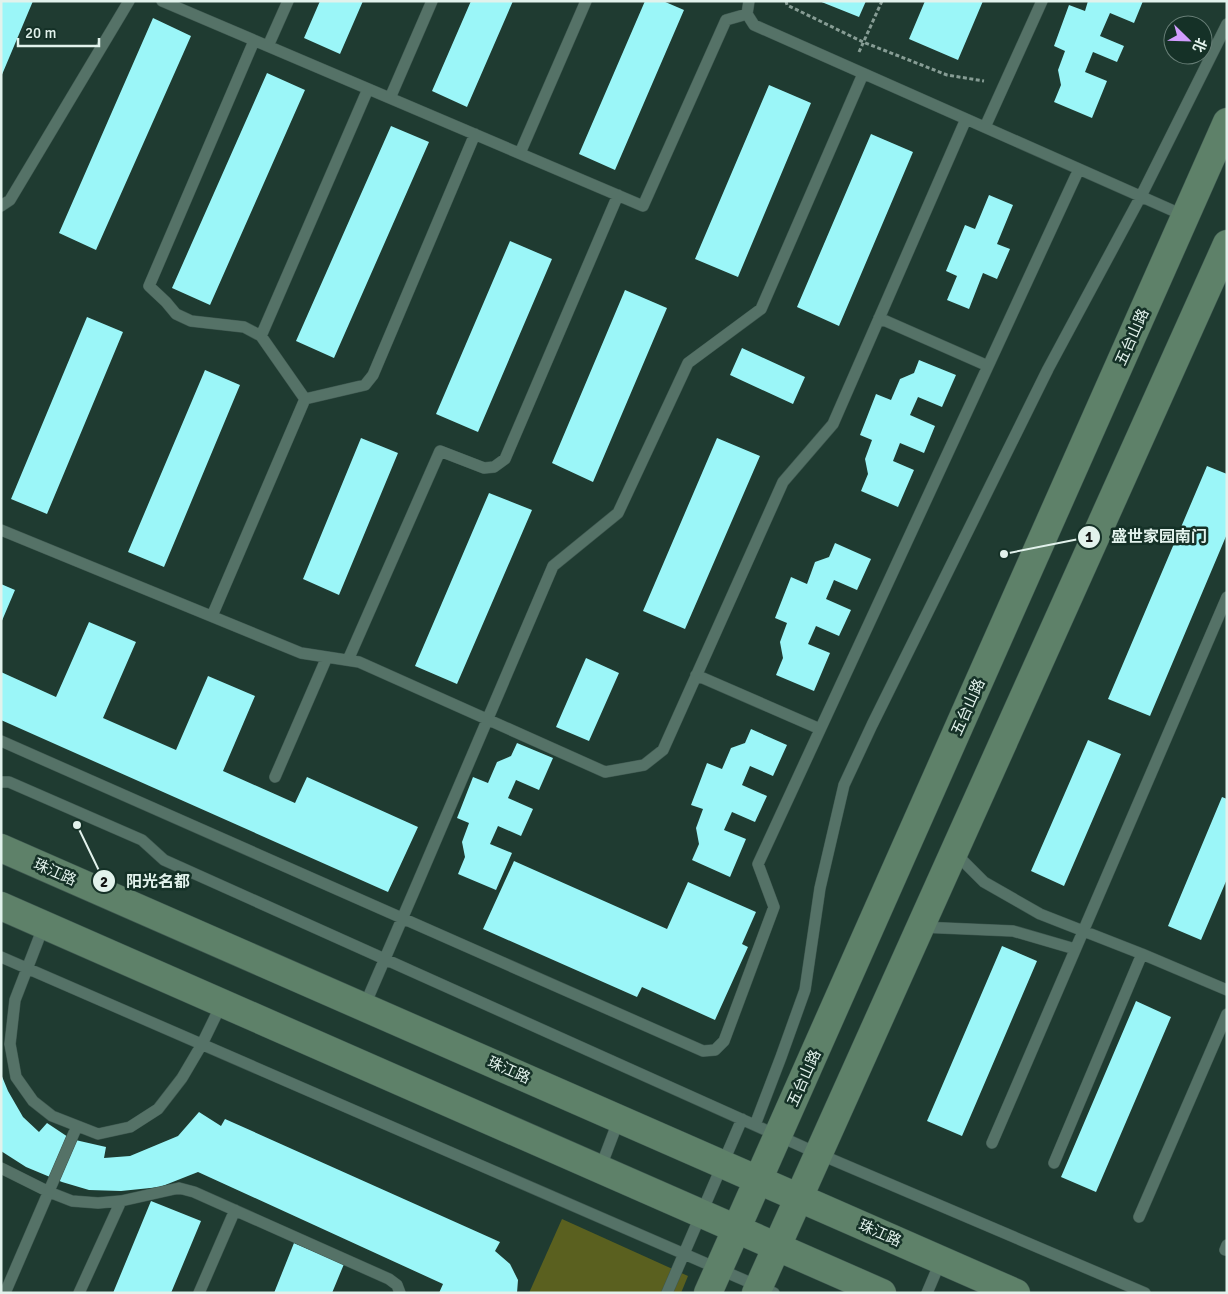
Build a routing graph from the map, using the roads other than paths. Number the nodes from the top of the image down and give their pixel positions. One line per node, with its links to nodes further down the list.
1 (129, 1): 23 (lane)
2 (162, 1): 10 (lane)
3 (288, 1): 11 (lane)
4 (432, 1): 14 (lane)
5 (586, 1): 19 (lane)
6 (749, 1): 8 (lane)
7 (1042, 1): 17 (lane)
8 (747, 14): 12 (lane); 21 (lane)
9 (1227, 24): 22 (lane)
10 (254, 41): 11 (lane); 27 (lane)
11 (268, 46): 13 (lane)
12 (863, 74): 15 (lane); 36 (lane)
13 (368, 89): 14 (lane); 27 (lane)
14 (390, 98): 18 (lane)
15 (966, 119): 17 (lane); 26 (lane)
16 (1227, 122): 24 (main road, 五台山路)
17 (985, 128): 20 (lane)
18 (475, 134): 19 (lane); 29 (lane)
19 (520, 153): 21 (lane)
20 (1079, 169): 22 (lane); 28 (lane)
21 (618, 195): 34 (lane)
22 (1141, 196): 24 (lane); 61 (lane)
23 (1, 206)
24 (1185, 216): 61 (main road, 五台山路)
25 (1227, 244): 42 (main road)
26 (879, 318): 28 (lane); 35 (lane)
27 (261, 336): 29 (lane)
28 (988, 366): 37 (lane)
29 (305, 399): 32 (lane)
30 (1, 530): 32 (lane)
31 (1227, 597): 47 (lane)
32 (212, 616): 33 (lane)
33 (327, 657): 34 (lane); 39 (lane)
34 (348, 660): 36 (lane)
35 (696, 675): 36 (lane); 37 (lane)
36 (487, 720): 44 (lane)
37 (820, 729): 44 (lane)
38 (1, 741): 44 (lane)
39 (275, 776)
40 (1, 782): 51 (lane)
41 (1, 848): 55 (main road, 珠江路)
42 (954, 852): 46 (main road); 47 (lane)
43 (1, 906): 45 (main road)
44 (403, 918): 51 (lane)
45 (44, 925): 52 (lane); 54 (main road)
46 (920, 927): 48 (lane); 63 (main road)
47 (1082, 931): 48 (lane); 49 (lane)
48 (1075, 949): 62 (lane)
49 (1142, 954): 53 (lane); 64 (lane)
50 (1, 956): 52 (lane)
51 (385, 959): 55 (lane); 59 (lane)
52 (28, 968): 57 (lane); 60 (lane)
53 (1227, 990)
54 (222, 1003): 57 (lane); 67 (main road)
55 (364, 1006): 58 (main road, 珠江路)
56 (1227, 1014): 74 (lane)
57 (202, 1044): 60 (lane); 77 (lane)
58 (619, 1118): 65 (main road, 珠江路); 67 (lane)
59 (742, 1119): 61 (lane); 65 (lane)
60 (77, 1126): 69 (lane)
61 (767, 1130): 63 (lane); 68 (main road, 五台山路)
62 (992, 1142)
63 (819, 1154): 70 (main road); 89 (lane)
64 (1054, 1163)
65 (723, 1164): 68 (main road, 珠江路); 73 (lane)
66 (1, 1168): 69 (lane)
67 (600, 1168): 73 (main road)
68 (759, 1180): 70 (main road, 珠江路); 75 (main road, 五台山路)
69 (49, 1192): 71 (lane); 81 (lane)
70 (799, 1198): 76 (main road); 78 (main road, 珠江路)
71 (122, 1201): 72 (lane); 82 (lane)
72 (235, 1210): 83 (lane); 84 (lane)
73 (702, 1214): 75 (main road); 77 (lane)
74 (1139, 1216)
75 (736, 1228): 76 (main road); 79 (main road, 五台山路)
76 (777, 1246): 80 (main road); 86 (main road)
77 (685, 1254): 79 (lane); 85 (lane)
78 (940, 1260): 87 (lane); 88 (main road, 珠江路)
79 (713, 1281): 80 (lane)
80 (763, 1291)
81 (5, 1293)
82 (79, 1293)
83 (199, 1293)
84 (400, 1293)
85 (667, 1293)
86 (882, 1293)
87 (927, 1293)
88 (1016, 1293)
89 (1145, 1293)

